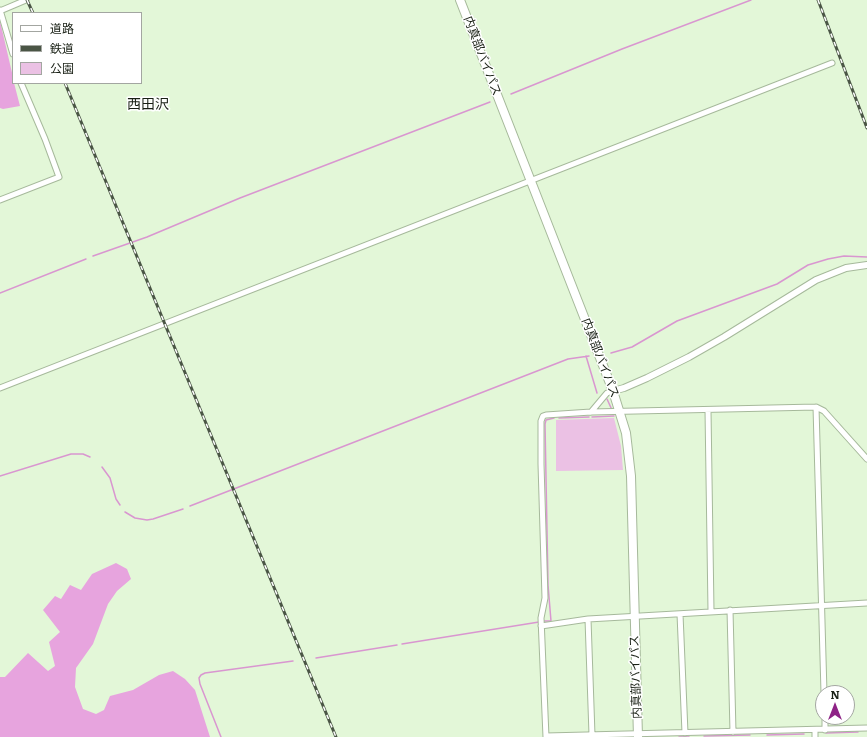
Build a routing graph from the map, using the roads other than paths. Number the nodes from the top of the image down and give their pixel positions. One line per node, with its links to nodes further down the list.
1 (26, 0): 3 (street)
2 (460, 0): 7 (highway, 内真部バイパス)
3 (0, 10): 4 (street)
4 (12, 51)
5 (832, 63): 7 (street)
6 (21, 84): 8 (street)
7 (530, 181): 10 (street); 11 (highway, 内真部バイパス)
8 (0, 200)
9 (867, 265): 11 (street)
10 (0, 388)
11 (613, 391): 14 (street); 15 (highway, 内真部バイパス)
12 (816, 407): 13 (street); 16 (street); 18 (street)
13 (708, 410): 15 (street); 20 (street)
14 (591, 412): 15 (street); 24 (street)
15 (620, 412): 22 (highway, 内真部バイパス)
16 (867, 459)
17 (867, 603): 18 (street)
18 (822, 606): 19 (street); 25 (street)
19 (730, 610): 20 (street); 30 (street)
20 (711, 611): 21 (street)
21 (680, 614): 22 (street); 31 (street)
22 (634, 617): 23 (street); 34 (highway, 内真部バイパス)
23 (588, 620): 24 (street); 33 (street)
24 (542, 626): 36 (street)
25 (824, 685)
26 (825, 725): 29 (street)
27 (867, 728): 29 (street)
28 (815, 730): 29 (street); 32 (street); 37 (street)
29 (825, 730)
30 (733, 732): 32 (street); 35 (street)
31 (685, 733): 34 (street); 35 (street)
32 (758, 734)
33 (592, 735): 34 (street); 36 (street)
34 (638, 735)
35 (697, 735)
36 (546, 737)
37 (815, 737)

